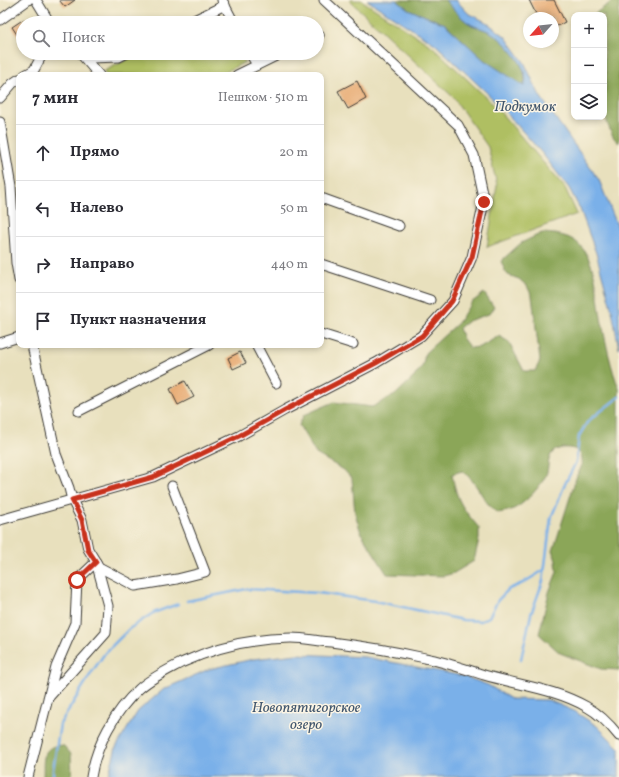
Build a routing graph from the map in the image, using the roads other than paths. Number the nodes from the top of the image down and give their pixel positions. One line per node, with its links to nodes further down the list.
1 (28, 0): 8 (street)
2 (36, 0): 5 (street)
3 (324, 0): 36 (street)
4 (223, 2): 6 (street); 7 (street)
5 (46, 16)
6 (200, 16)
7 (230, 16)
8 (0, 20)
9 (39, 60): 14 (street)
10 (86, 60): 15 (street)
11 (254, 60): 13 (street)
12 (267, 60): 13 (street)
13 (256, 65): 16 (street)
14 (31, 72)
15 (96, 72)
16 (243, 72)
17 (16, 81): 18 (street)
18 (0, 98)
19 (0, 122): 20 (street)
20 (3, 168): 23 (street)
21 (324, 199): 22 (street)
22 (399, 226)
23 (16, 263)
24 (324, 265): 25 (street)
25 (430, 300)
26 (324, 335): 29 (street)
27 (16, 338): 28 (street)
28 (0, 343)
29 (353, 344)
30 (33, 348): 36 (street)
31 (203, 348): 34 (street)
32 (258, 348): 33 (street)
33 (276, 383)
34 (79, 411)
35 (172, 486): 38 (street)
36 (72, 500): 37 (street); 38 (street)
37 (0, 520)
38 (96, 562): 39 (street); 39 (street)
39 (48, 698): 41 (street)
40 (619, 736): 42 (street)
41 (28, 777)
42 (91, 777)

